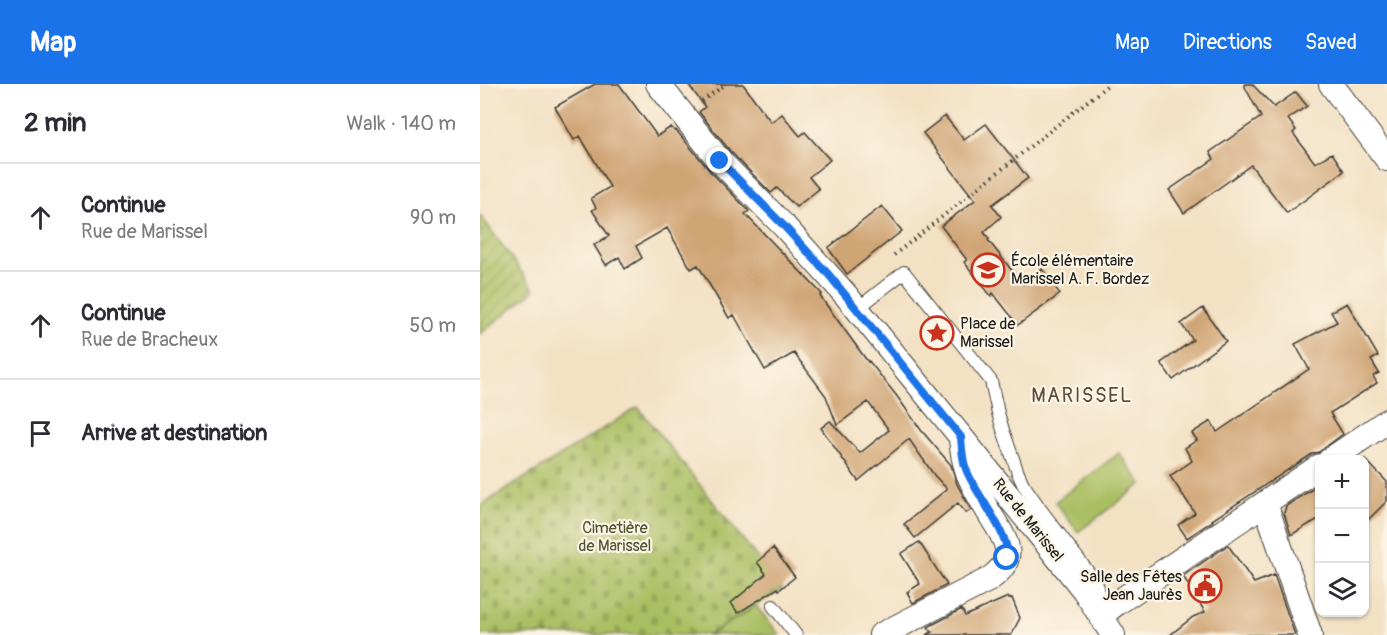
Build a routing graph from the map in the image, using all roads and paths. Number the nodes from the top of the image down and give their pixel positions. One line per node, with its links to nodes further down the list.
1 (658, 84): 6 (street, Rue de Marissel)
2 (1109, 84): 5 (path)
3 (1330, 84): 4 (street)
4 (1387, 159)
5 (890, 258)
6 (851, 302): 8 (street, Rue de Marissel); 13 (lane)
7 (1387, 421): 9 (street)
8 (961, 437): 13 (street, Rue de Marissel); 15 (street, Rue de Marissel)
9 (1336, 455)
10 (1315, 469): 11 (street)
11 (1264, 503): 13 (street); 16 (street)
12 (773, 606): 14 (lane)
13 (1107, 625)
14 (796, 635)
15 (881, 635)
16 (1310, 635)

